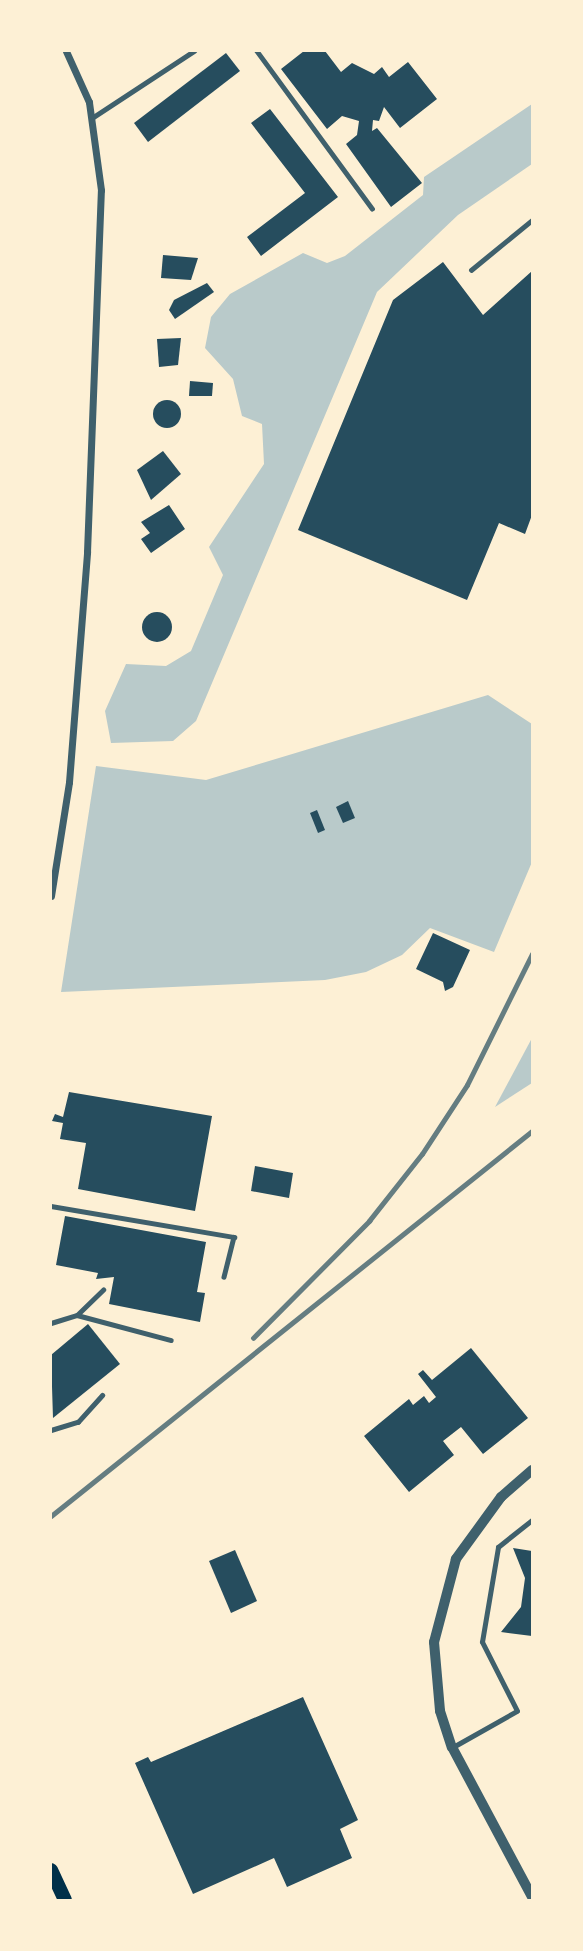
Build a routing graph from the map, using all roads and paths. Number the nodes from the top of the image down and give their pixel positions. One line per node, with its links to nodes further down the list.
1 (66, 51): 4 (street)
2 (194, 51): 4 (lane)
3 (257, 51): 5 (lane)
4 (92, 118): 9 (street)
5 (372, 208)
6 (532, 220): 7 (lane)
7 (471, 270)
8 (51, 839): 9 (street)
9 (61, 841): 10 (street)
10 (51, 896)
11 (51, 1206): 12 (lane)
12 (223, 1277)
13 (103, 1290): 14 (lane)
14 (77, 1315): 15 (lane); 16 (lane)
15 (51, 1323)
16 (171, 1340)
17 (102, 1395): 18 (lane)
18 (51, 1430)
19 (532, 1470): 21 (street)
20 (532, 1520): 21 (lane)
21 (452, 1747): 23 (street)
22 (51, 1870): 24 (main road)
23 (529, 1898)
24 (65, 1900)

